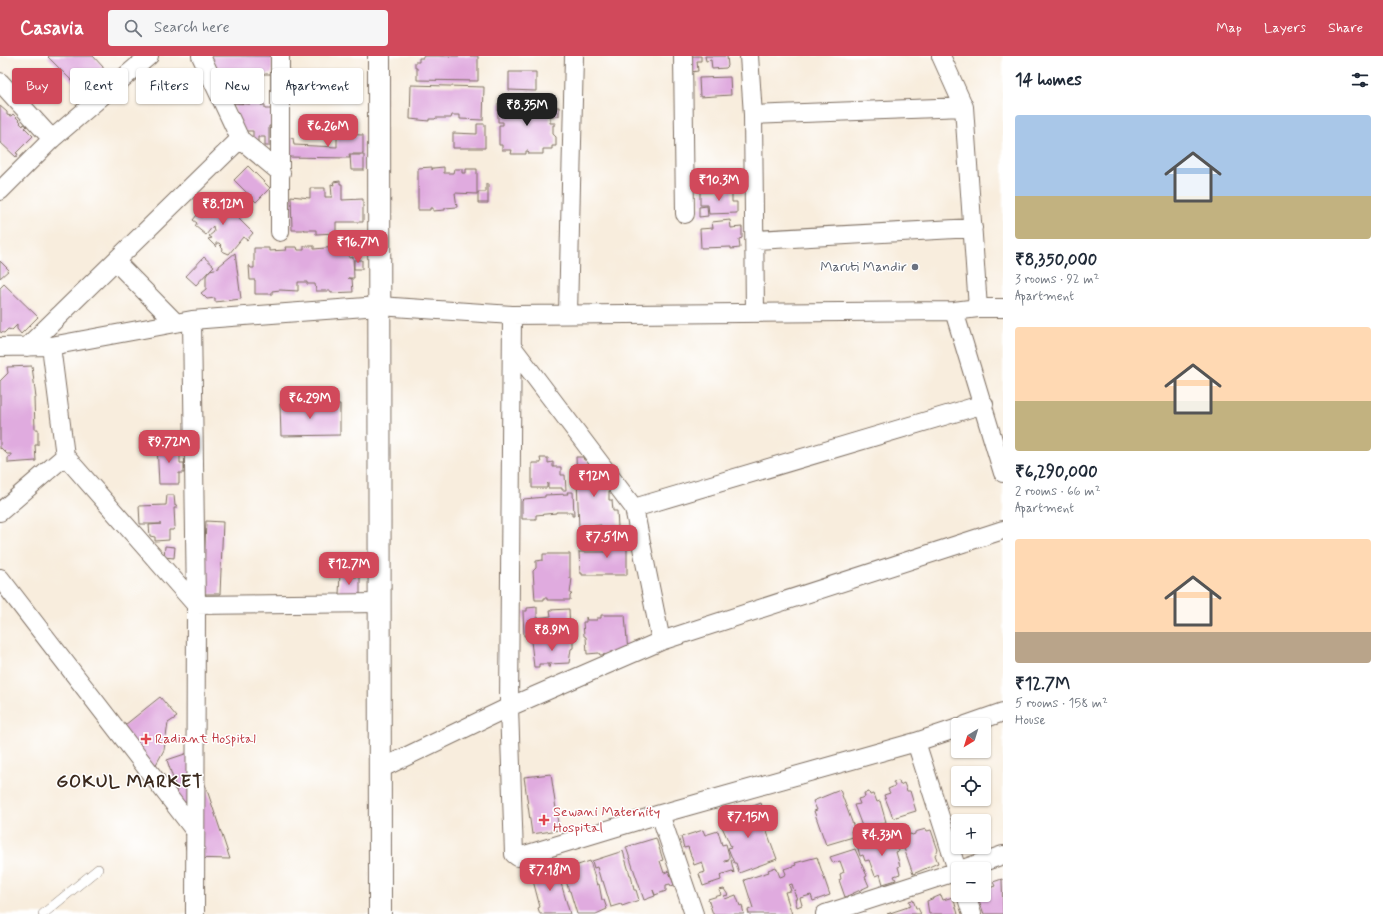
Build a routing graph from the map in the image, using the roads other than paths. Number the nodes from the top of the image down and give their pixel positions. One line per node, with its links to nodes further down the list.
1 (149, 56): 12 (street)
2 (201, 56): 13 (street)
3 (280, 56): 14 (street)
4 (379, 56): 21 (main road)
5 (574, 56): 26 (street)
6 (683, 56): 16 (street)
7 (750, 56): 11 (street)
8 (941, 56): 10 (street)
9 (0, 82): 12 (street)
10 (964, 107): 11 (street); 17 (street)
11 (753, 115): 19 (street)
12 (52, 139): 15 (street)
13 (240, 139): 14 (street); 20 (street)
14 (281, 173): 18 (street)
15 (0, 191)
16 (686, 214)
17 (973, 228): 19 (street); 22 (street)
18 (280, 232)
19 (755, 240): 25 (street)
20 (115, 261): 28 (street); 31 (street)
21 (379, 306): 27 (street); 28 (street); 40 (main road)
22 (978, 308): 23 (street); 24 (street)
23 (1003, 308)
24 (954, 311): 25 (street); 33 (street)
25 (755, 312): 26 (street)
26 (568, 314): 27 (street)
27 (512, 315): 32 (street)
28 (184, 322): 29 (street); 41 (street)
29 (51, 346): 31 (street); 34 (street)
30 (0, 347): 31 (street)
31 (27, 347)
32 (513, 348): 36 (street); 43 (street)
33 (984, 404): 35 (street); 36 (street)
34 (65, 456): 37 (street); 41 (street)
35 (1003, 473)
36 (634, 508): 42 (street)
37 (0, 512)
38 (1003, 530): 42 (street)
39 (0, 578): 50 (street)
40 (380, 602): 41 (street); 48 (main road)
41 (196, 604): 50 (street)
42 (661, 641): 43 (street)
43 (509, 707): 48 (street); 49 (street)
44 (1003, 712): 45 (street)
45 (986, 718)
46 (951, 730): 47 (street)
47 (916, 742): 49 (street); 52 (street)
48 (380, 769): 59 (main road)
49 (660, 814): 60 (street)
50 (195, 831): 58 (street)
51 (1003, 855): 53 (street)
52 (956, 862)
53 (984, 862)
54 (98, 869): 57 (lane)
55 (951, 874): 61 (street)
56 (968, 902): 62 (street)
57 (43, 914)
58 (195, 914)
59 (380, 914)
60 (694, 914)
61 (825, 914)
62 (972, 914)

